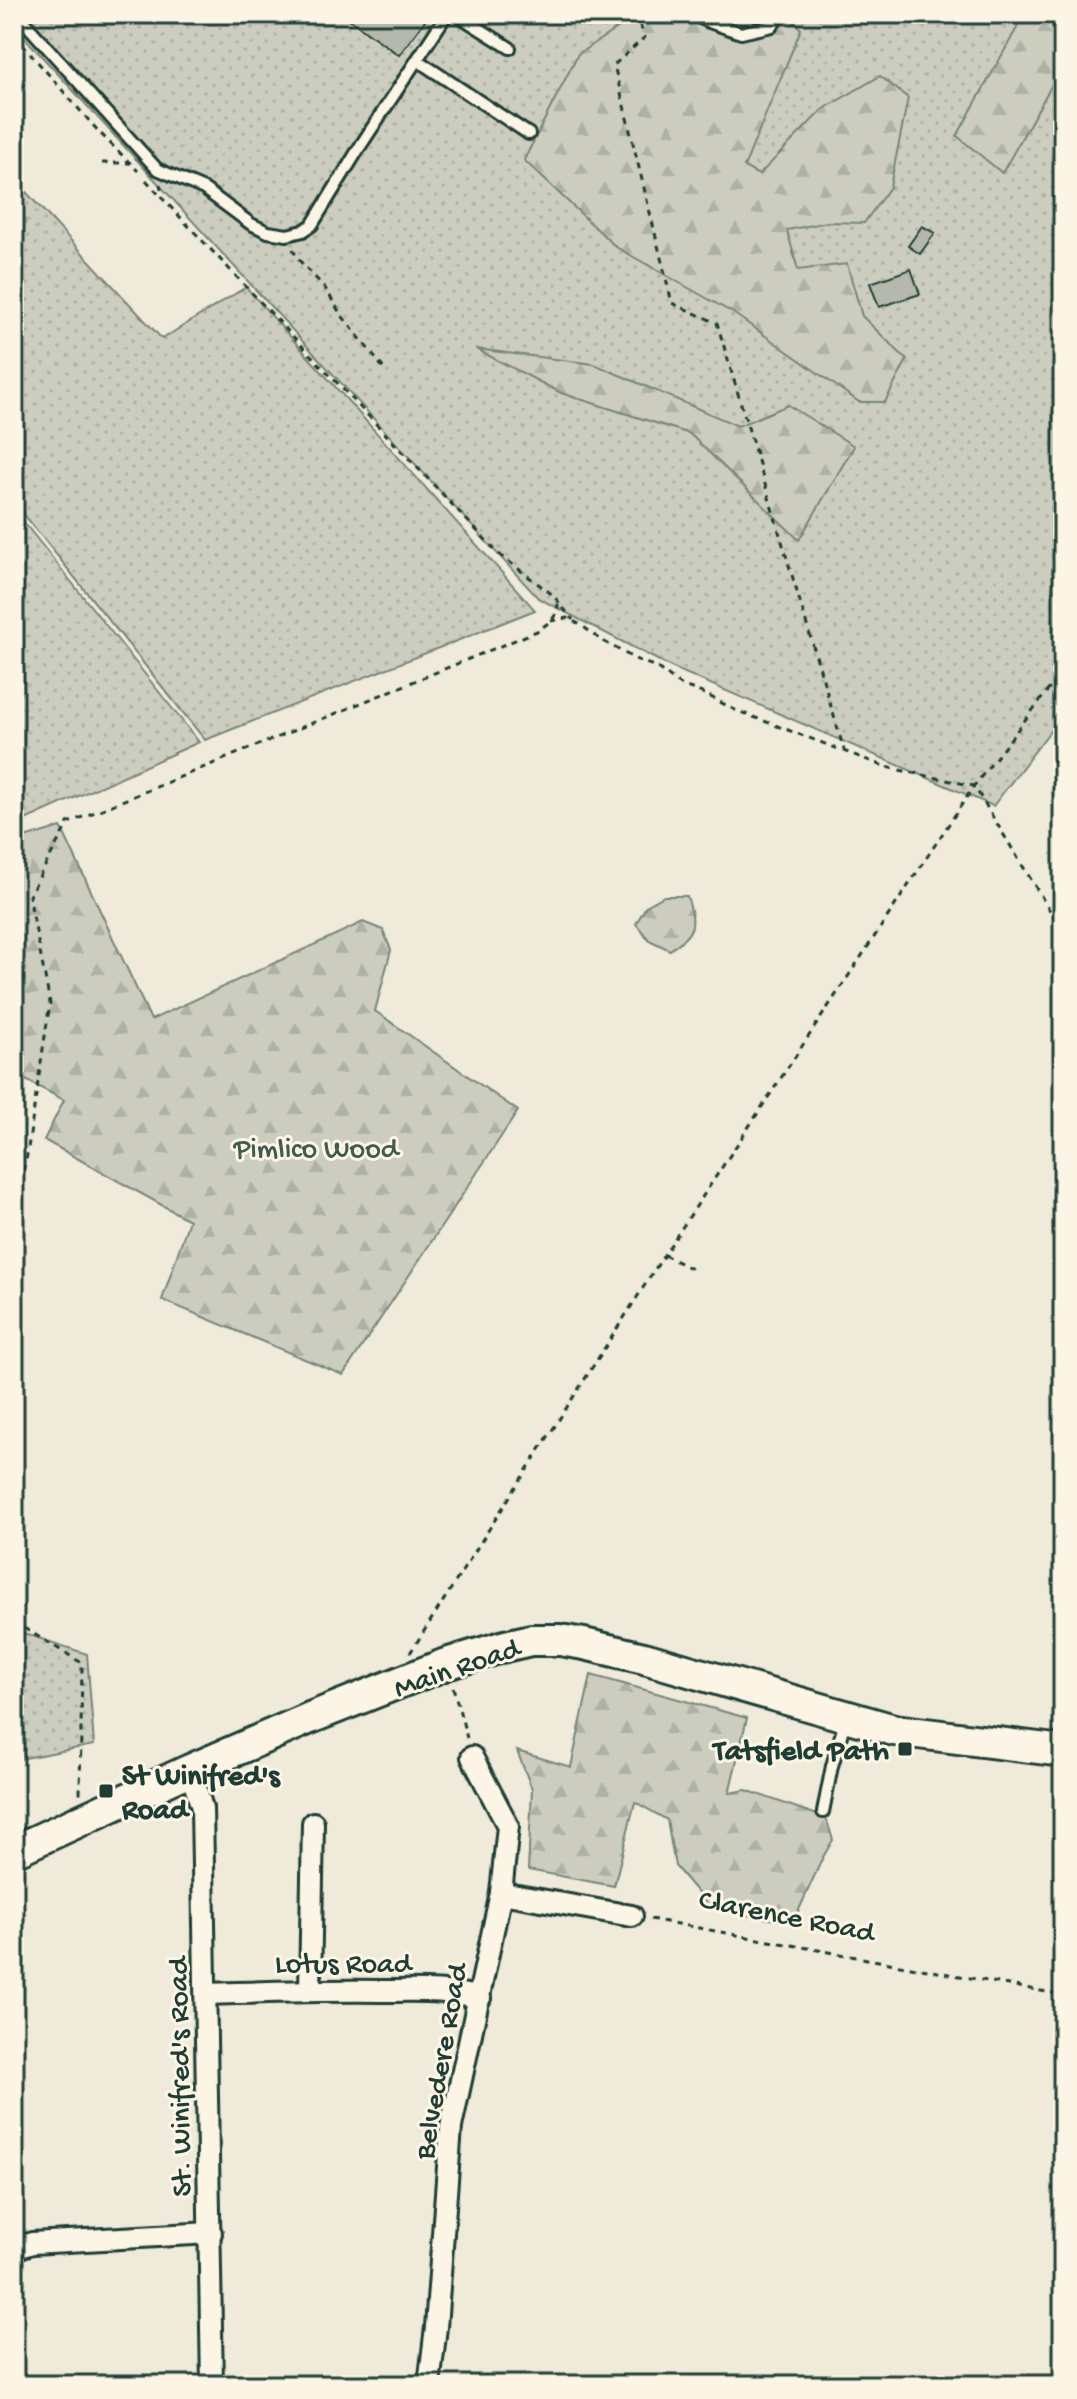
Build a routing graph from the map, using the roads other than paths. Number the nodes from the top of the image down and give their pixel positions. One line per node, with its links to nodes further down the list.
1 (17, 14): 7 (lane)
2 (447, 14): 7 (lane)
3 (456, 14): 6 (lane)
4 (693, 14): 5 (lane)
5 (780, 14)
6 (510, 48)
7 (417, 60): 8 (lane)
8 (529, 134)
9 (847, 1716): 10 (main road, Main Road); 12 (main road, Main Road); 13 (lane)
10 (1063, 1751)
11 (472, 1757): 16 (street, Belvedere Road)
12 (190, 1770): 15 (main road, Main Road); 19 (street, St. Winifred's Road)
13 (823, 1812)
14 (313, 1823): 18 (street)
15 (14, 1851)
16 (501, 1893): 17 (street); 20 (street, Belvedere Road)
17 (632, 1916)
18 (310, 1990): 19 (street, Lotus Road); 20 (street, Lotus Road)
19 (206, 1994): 21 (street, St. Winifred's Road)
20 (480, 1998): 24 (street, Belvedere Road)
21 (211, 2233): 22 (street); 23 (street, St. Winifred's Road)
22 (14, 2249)
23 (212, 2385)
24 (429, 2385)

